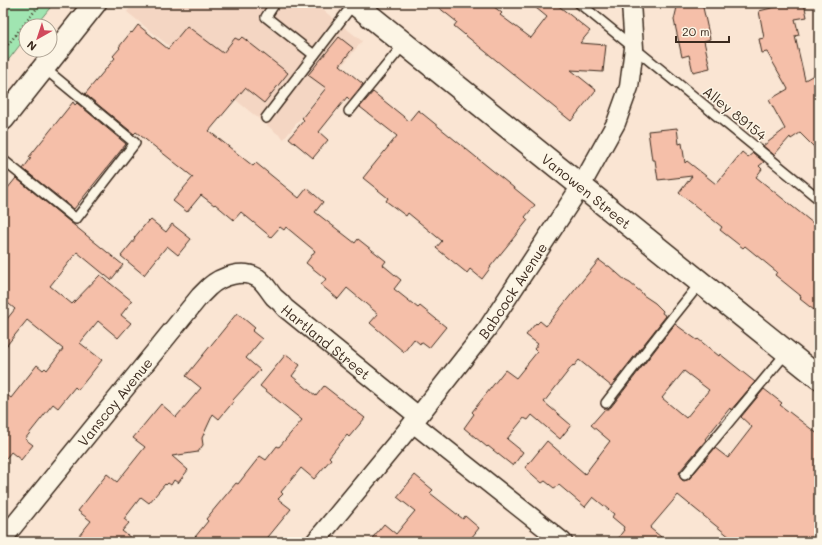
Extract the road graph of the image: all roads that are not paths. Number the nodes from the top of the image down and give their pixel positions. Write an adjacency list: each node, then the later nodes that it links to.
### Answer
1 (95, 3): 9 (main road)
2 (275, 3): 8 (lane)
3 (354, 3): 6 (main road, Vanowen Street); 8 (lane)
4 (579, 3): 7 (lane, Alley 89154)
5 (631, 3): 7 (street, Babcock Avenue)
6 (404, 44): 10 (lane); 14 (main road, Vanowen Street)
7 (634, 48): 14 (street, Babcock Avenue); 15 (lane, Alley 89154)
8 (314, 55): 11 (lane)
9 (43, 68): 12 (main road); 13 (lane)
10 (349, 111)
11 (266, 118)
12 (3, 119)
13 (3, 160)
14 (581, 186): 17 (main road, Vanowen Street); 21 (street, Babcock Avenue)
15 (819, 199)
16 (233, 275): 21 (street, Hartland Street); 23 (street, Vanscoy Avenue)
17 (701, 282): 18 (main road, Vanowen Street); 20 (lane)
18 (787, 352): 19 (main road, Vanowen Street); 22 (lane)
19 (819, 378)
20 (606, 403)
21 (415, 419): 24 (street, Babcock Avenue); 25 (street, Hartland Street)
22 (685, 476)
23 (3, 539)
24 (316, 542)
25 (563, 542)

